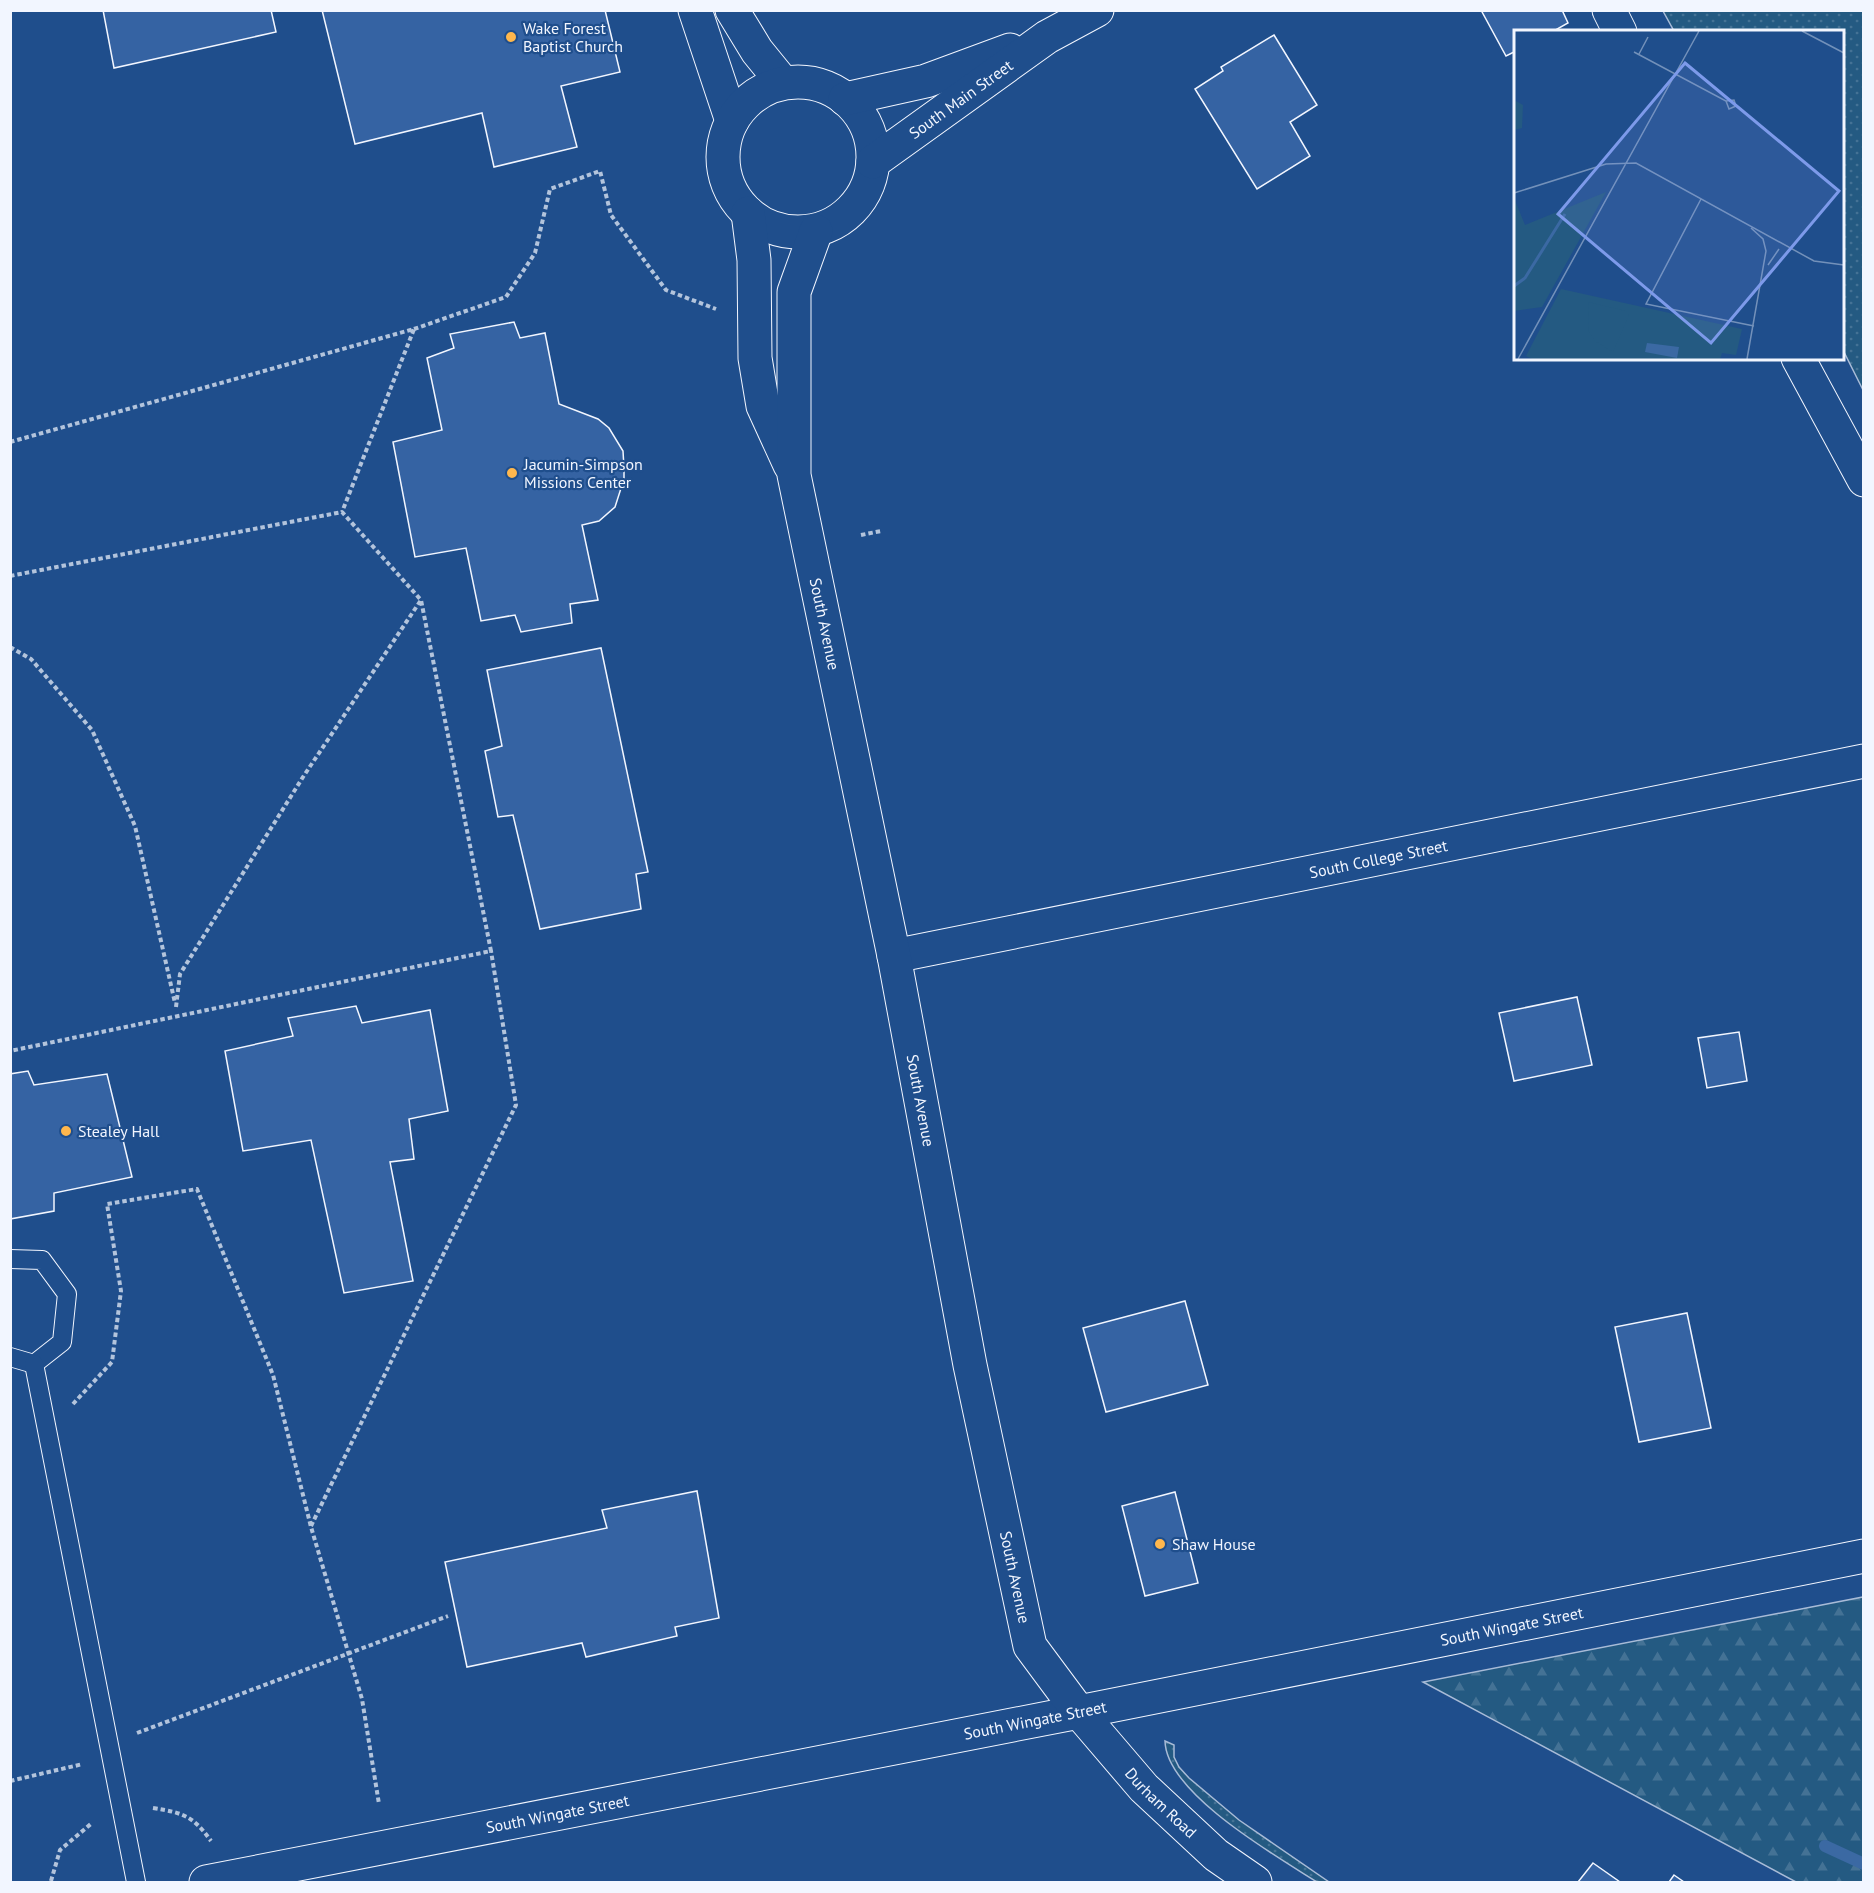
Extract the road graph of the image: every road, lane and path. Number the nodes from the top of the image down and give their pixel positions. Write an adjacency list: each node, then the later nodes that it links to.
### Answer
1 (695, 10): 9 (main road)
2 (732, 10): 7 (main road)
3 (1097, 10): 6 (main road, South Main Street)
4 (1609, 10): 5 (main road)
5 (1619, 30)
6 (1047, 37): 8 (main road, South Main Street); 10 (main road, South Main Street)
7 (783, 83): 8 (main road); 9 (main road)
8 (845, 99): 10 (main road)
9 (732, 121): 11 (main road)
10 (873, 162): 12 (main road)
11 (748, 213): 12 (main road); 17 (main road, South Avenue)
12 (816, 231): 17 (main road, South Avenue)
13 (723, 312): 14 (path)
14 (414, 329): 16 (path); 19 (path)
15 (1799, 360): 18 (main road)
16 (10, 442)
17 (794, 474): 27 (main road, South Avenue)
18 (1863, 480)
19 (342, 512): 22 (path); 23 (path)
20 (881, 531): 21 (path)
21 (861, 535)
22 (10, 576)
23 (421, 600): 24 (path); 26 (path)
24 (10, 647)
25 (1863, 761): 27 (main road, South College Street)
26 (491, 951): 28 (path); 33 (path)
27 (894, 957): 37 (main road, South Avenue)
28 (10, 1051)
29 (10, 1259): 31 (lane)
30 (10, 1357): 31 (lane)
31 (34, 1364): 46 (lane)
32 (70, 1407): 33 (path)
33 (311, 1527): 36 (path)
34 (1863, 1556): 37 (main road, South Wingate Street)
35 (448, 1616): 36 (path)
36 (348, 1654): 39 (path); 44 (path)
37 (1079, 1712): 47 (main road, South Wingate Street); 48 (main road, Durham Road)
38 (134, 1722): 39 (path)
39 (136, 1733): 40 (path)
40 (138, 1744)
41 (87, 1763): 42 (path)
42 (10, 1781)
43 (149, 1797): 45 (path)
44 (379, 1804)
45 (217, 1849)
46 (135, 1882)
47 (206, 1882)
48 (1255, 1882)

